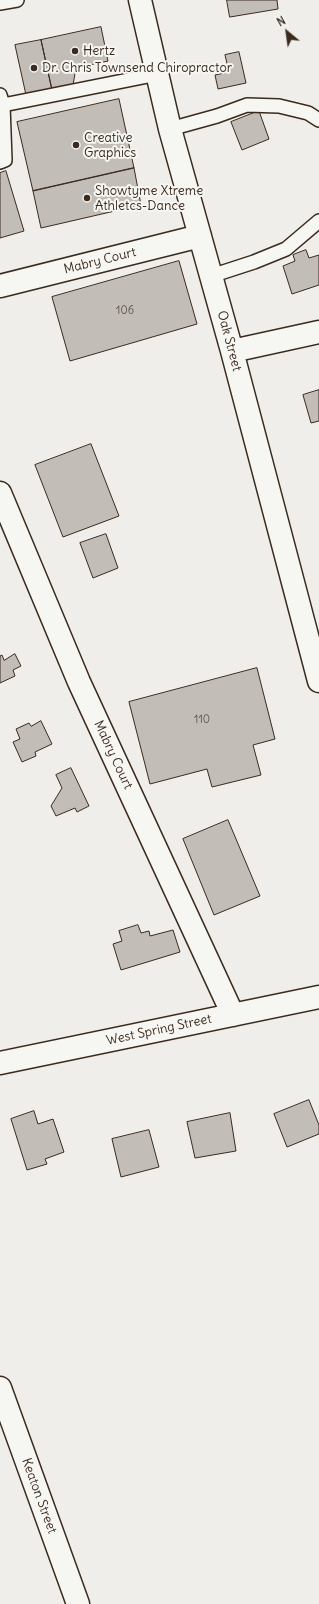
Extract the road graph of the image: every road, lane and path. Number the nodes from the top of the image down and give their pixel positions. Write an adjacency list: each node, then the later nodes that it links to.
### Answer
1 (17, 0): 3 (lane)
2 (140, 0): 4 (street, Oak Street)
3 (0, 3)
4 (158, 74): 5 (lane); 7 (street, Oak Street)
5 (1, 100): 8 (lane)
6 (319, 120): 7 (lane)
7 (170, 129): 10 (street, Oak Street)
8 (0, 162)
9 (319, 221): 11 (lane)
10 (200, 236): 11 (street, Oak Street); 12 (street, Mabry Court)
11 (211, 276): 14 (street, Oak Street)
12 (0, 286)
13 (319, 332): 14 (street)
14 (232, 351): 16 (street, Oak Street)
15 (0, 493): 18 (street, Mabry Court)
16 (319, 681)
17 (319, 997): 18 (street, West Spring Street)
18 (233, 1015): 19 (street, West Spring Street)
19 (0, 1063)
20 (0, 1388): 21 (street, Keaton Street)
21 (78, 1604)

